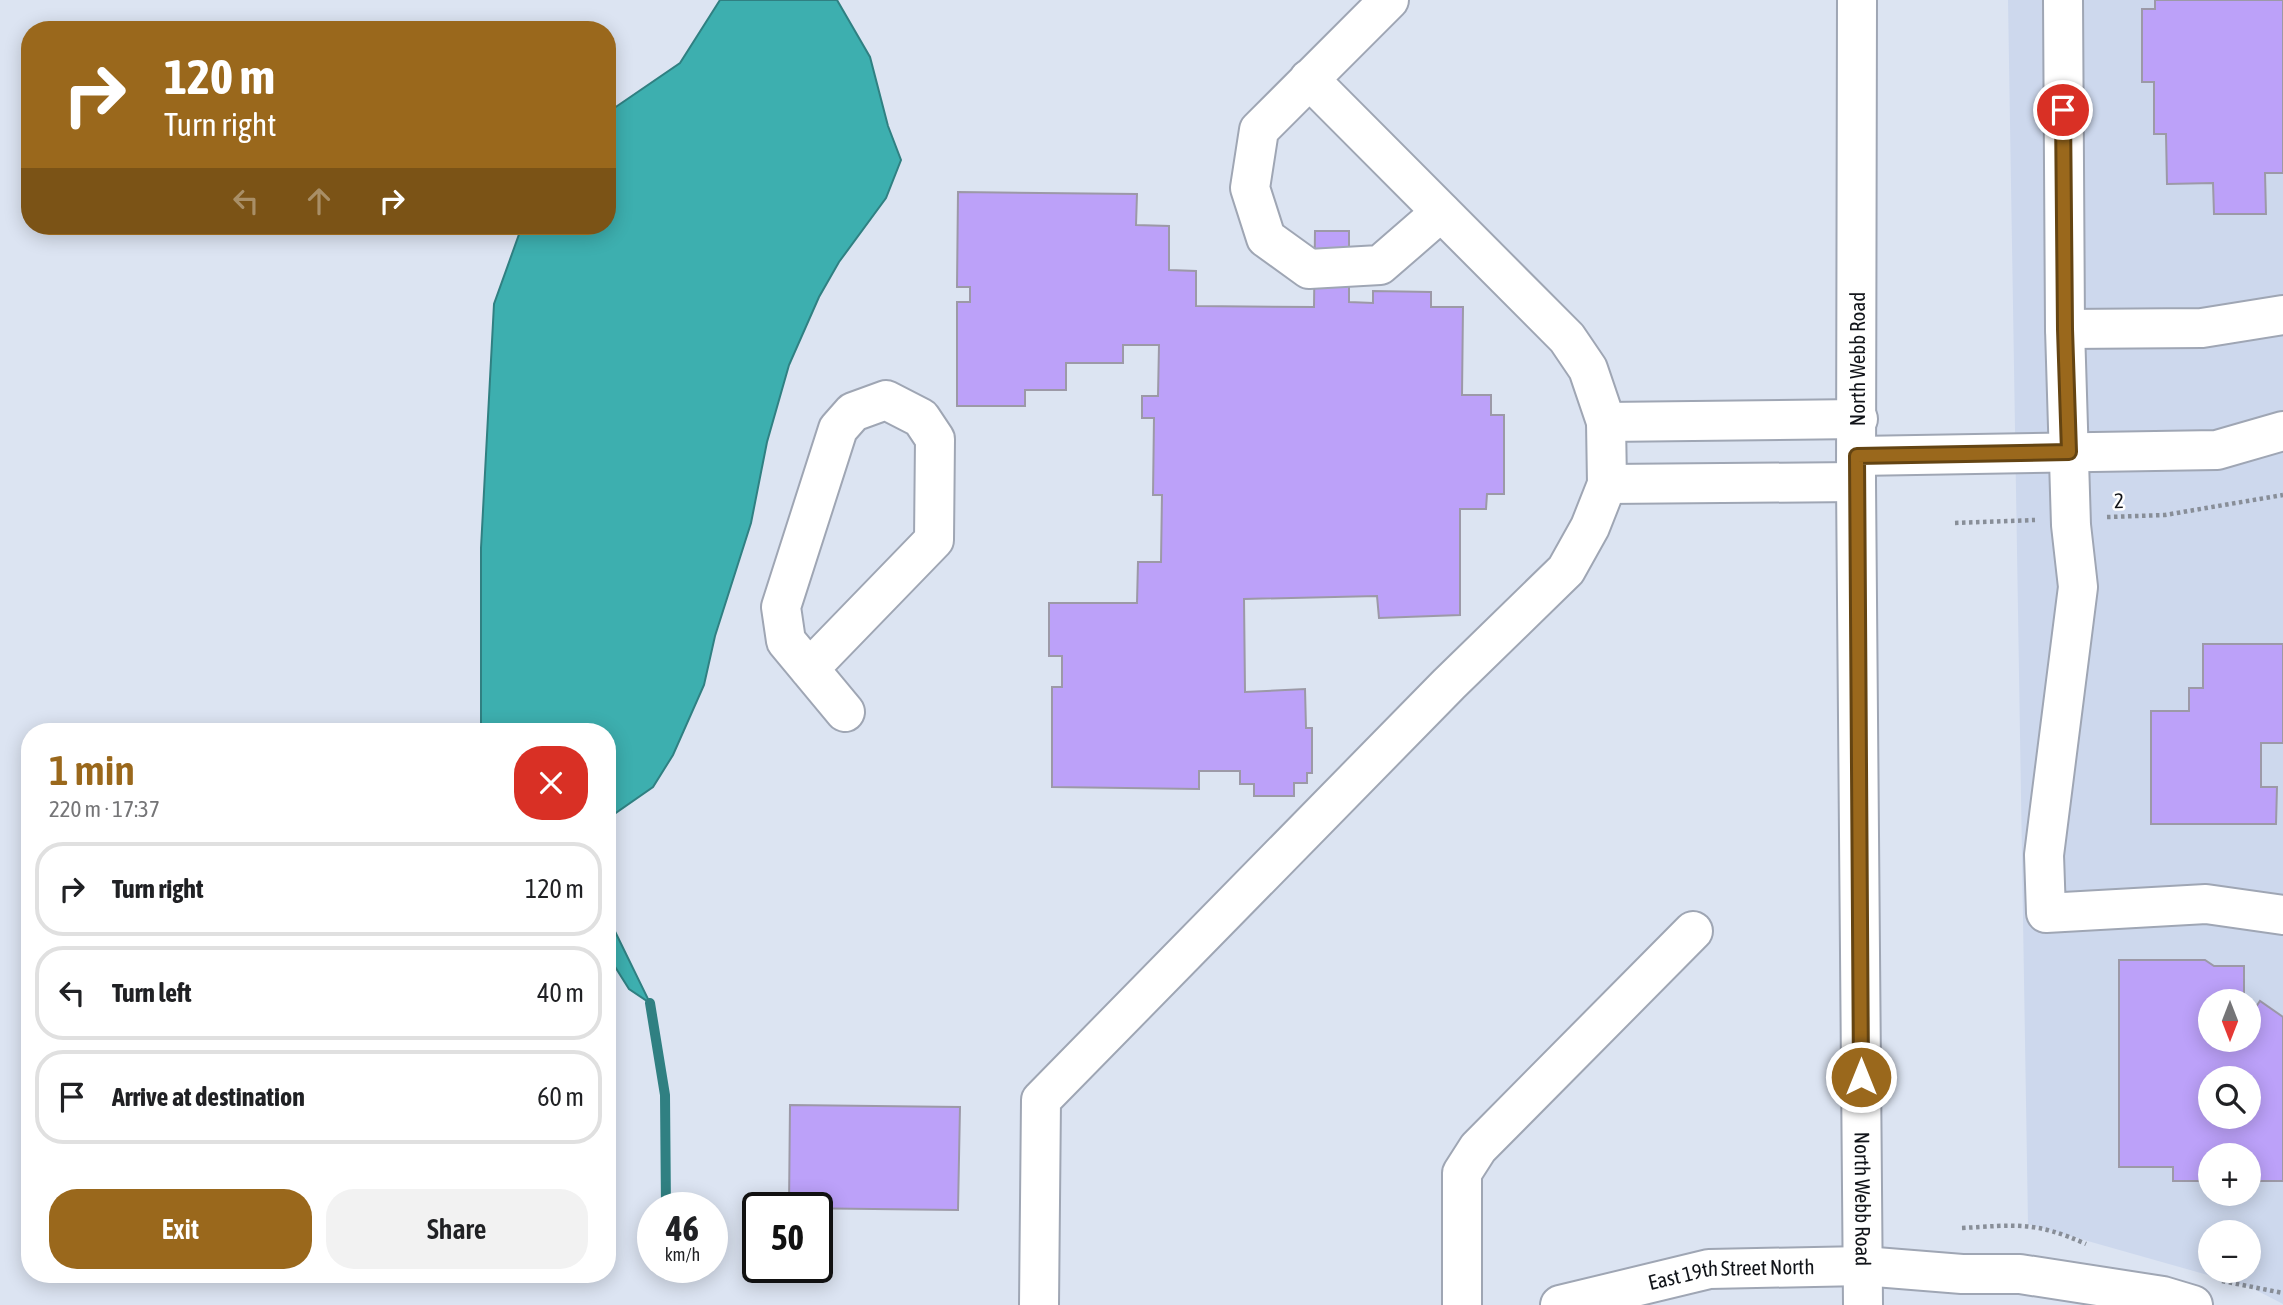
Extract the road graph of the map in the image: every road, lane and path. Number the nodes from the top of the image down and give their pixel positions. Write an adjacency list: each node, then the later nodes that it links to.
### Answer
1 (1389, 0): 4 (main road)
2 (1857, 0): 8 (main road, North Webb Road)
3 (2063, 0): 7 (main road)
4 (1308, 79): 5 (main road); 5 (main road)
5 (1441, 212): 9 (main road)
6 (2283, 315): 7 (main road)
7 (2065, 329): 11 (main road)
8 (1858, 419): 9 (main road); 12 (main road, North Webb Road)
9 (1606, 422): 13 (main road)
10 (2283, 431): 11 (main road)
11 (2069, 452): 12 (main road); 15 (main road)
12 (1857, 469): 13 (main road); 21 (main road, North Webb Road)
13 (1607, 484): 22 (main road)
14 (2283, 495): 15 (path, 2)
15 (2071, 518): 16 (path, 2); 19 (main road)
16 (1955, 523)
17 (809, 670): 17 (main road); 18 (main road)
18 (845, 712)
19 (2283, 915)
20 (1693, 931): 23 (main road)
21 (1863, 1266): 24 (main road, East 19th Street North); 25 (main road, North Webb Road); 26 (main road, East 19th Street North)
22 (1040, 1305)
23 (1462, 1305)
24 (1560, 1305)
25 (1863, 1305)
26 (2193, 1305)

